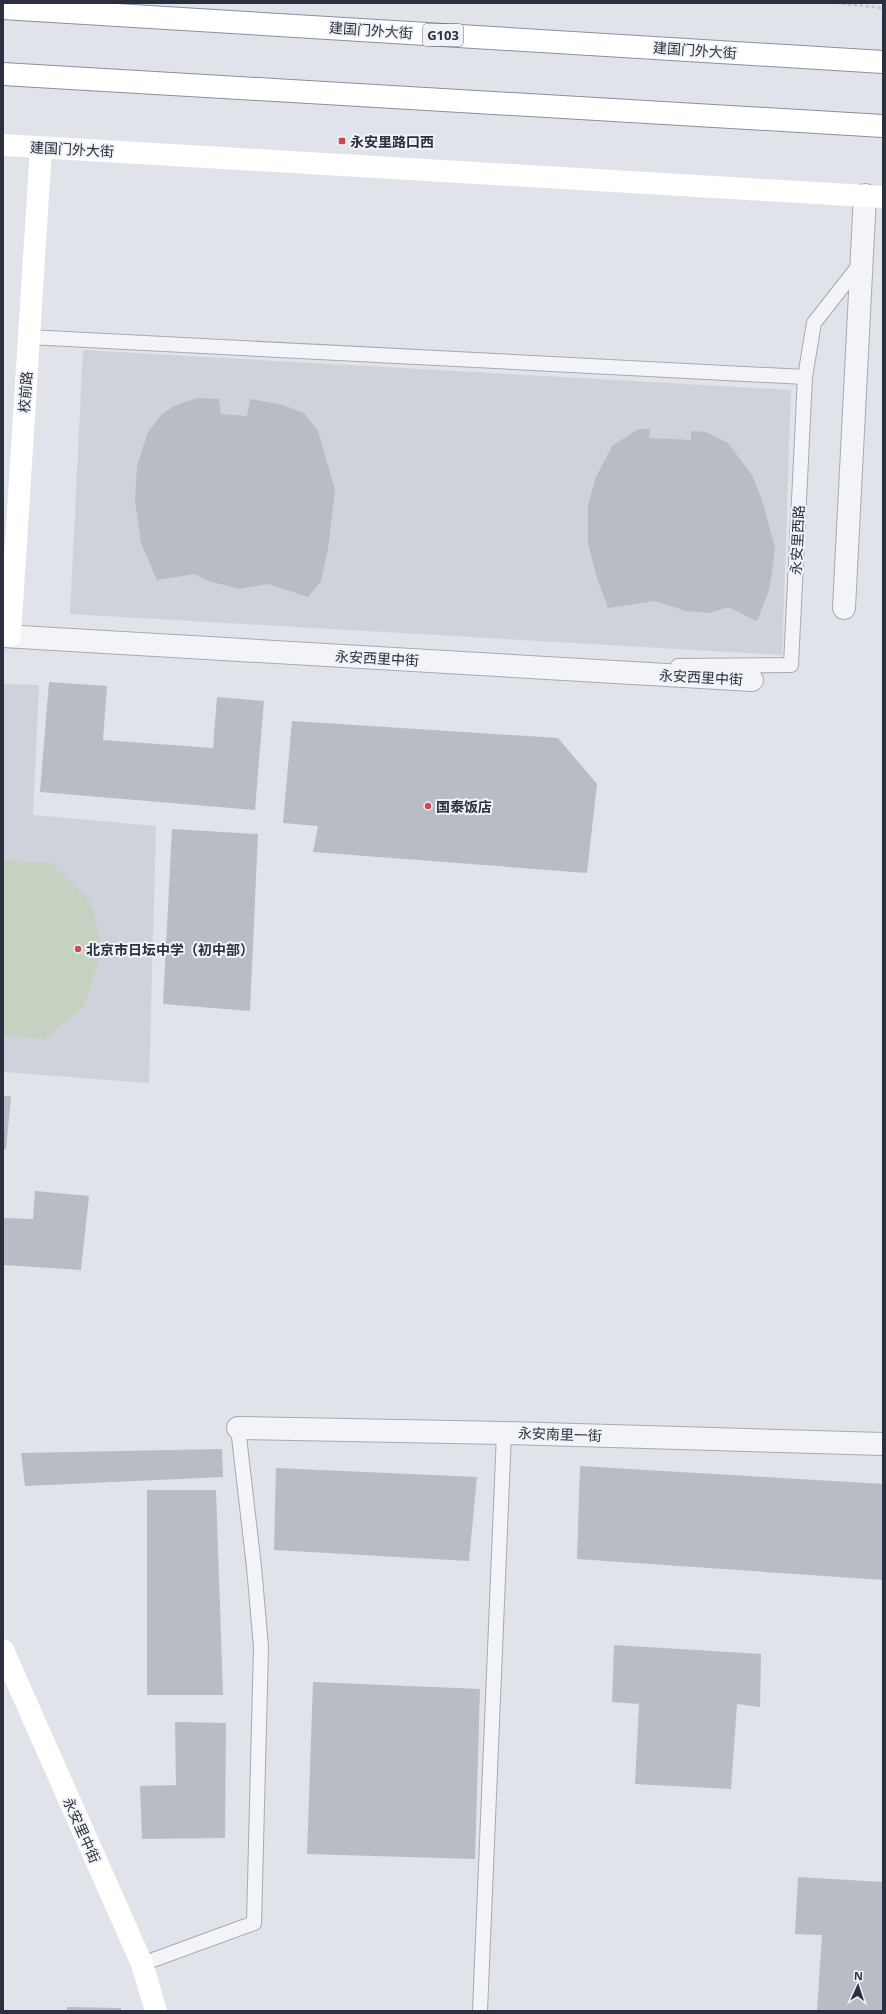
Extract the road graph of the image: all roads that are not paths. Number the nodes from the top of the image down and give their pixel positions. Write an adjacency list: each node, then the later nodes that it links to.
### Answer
1 (3, 8): 2 (main road, 建国门外大街 / G103)
2 (883, 62)
3 (3, 74): 4 (main road)
4 (883, 126)
5 (3, 145): 6 (main road, 建国门外大街)
6 (41, 148): 7 (main road, 建国门外大街); 9 (main road, 校前路)
7 (874, 196): 8 (street)
8 (862, 261): 10 (lane, 永安里西路); 11 (street)
9 (28, 337): 10 (lane); 12 (main road, 校前路)
10 (805, 376): 13 (lane, 永安里西路)
11 (844, 608)
12 (6, 636): 13 (street, 永安西里中街)
13 (619, 673): 14 (street, 永安西里中街)
14 (752, 680)
15 (238, 1428): 16 (street, 永安南里一街); 19 (lane)
16 (504, 1433): 17 (street, 永安南里一街); 21 (lane)
17 (883, 1444)
18 (3, 1650): 19 (main road, 永安里中街)
19 (142, 1964): 20 (main road, 永安里中街)
20 (156, 2011)
21 (480, 2011)

